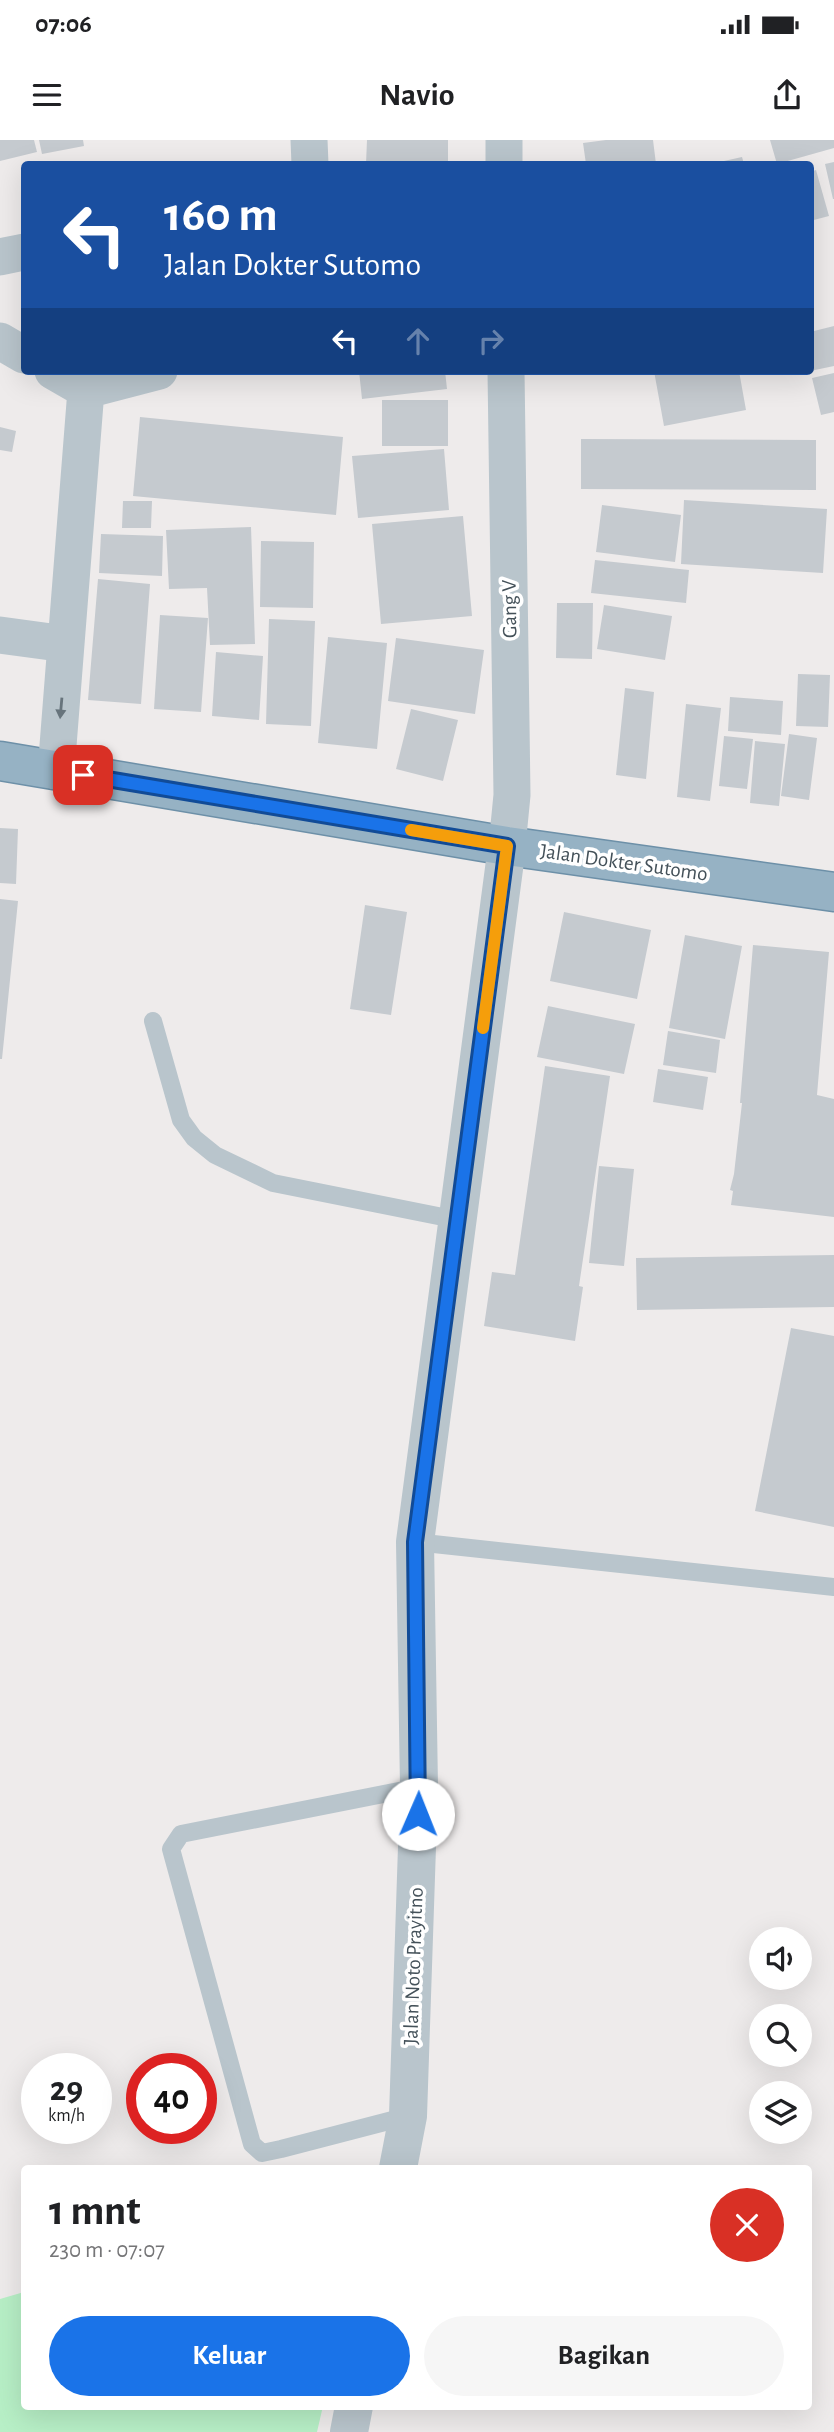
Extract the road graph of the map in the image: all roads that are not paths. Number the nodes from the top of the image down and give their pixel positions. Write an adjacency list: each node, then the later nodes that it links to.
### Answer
1 (309, 140): 3 (street)
2 (504, 140): 4 (street)
3 (310, 161)
4 (504, 161)
5 (21, 253): 6 (street)
6 (0, 257)
7 (0, 341): 8 (street)
8 (21, 353)
9 (59, 375): 12 (street)
10 (144, 375): 12 (street)
11 (506, 375): 17 (street, Gang V)
12 (86, 390): 14 (street)
13 (0, 635): 14 (street)
14 (66, 644): 16 (street, one-way to 16)
15 (0, 761): 16 (highway, Jalan Dokter Sutomo)
16 (56, 771): 17 (highway, Jalan Dokter Sutomo)
17 (507, 846): 18 (highway, Jalan Dokter Sutomo); 20 (street, Jalan Noto Prayitno)
18 (834, 892)
19 (153, 1021): 20 (lane)
20 (458, 1220): 21 (street, Jalan Noto Prayitno)
21 (415, 1542): 22 (lane); 23 (street, Jalan Noto Prayitno)
22 (834, 1587)
23 (419, 1787): 24 (street, Jalan Noto Prayitno); 24 (lane)
24 (408, 2116): 25 (street, Jalan Noto Prayitno)
25 (399, 2165)
26 (353, 2410): 27 (street)
27 (349, 2432)

